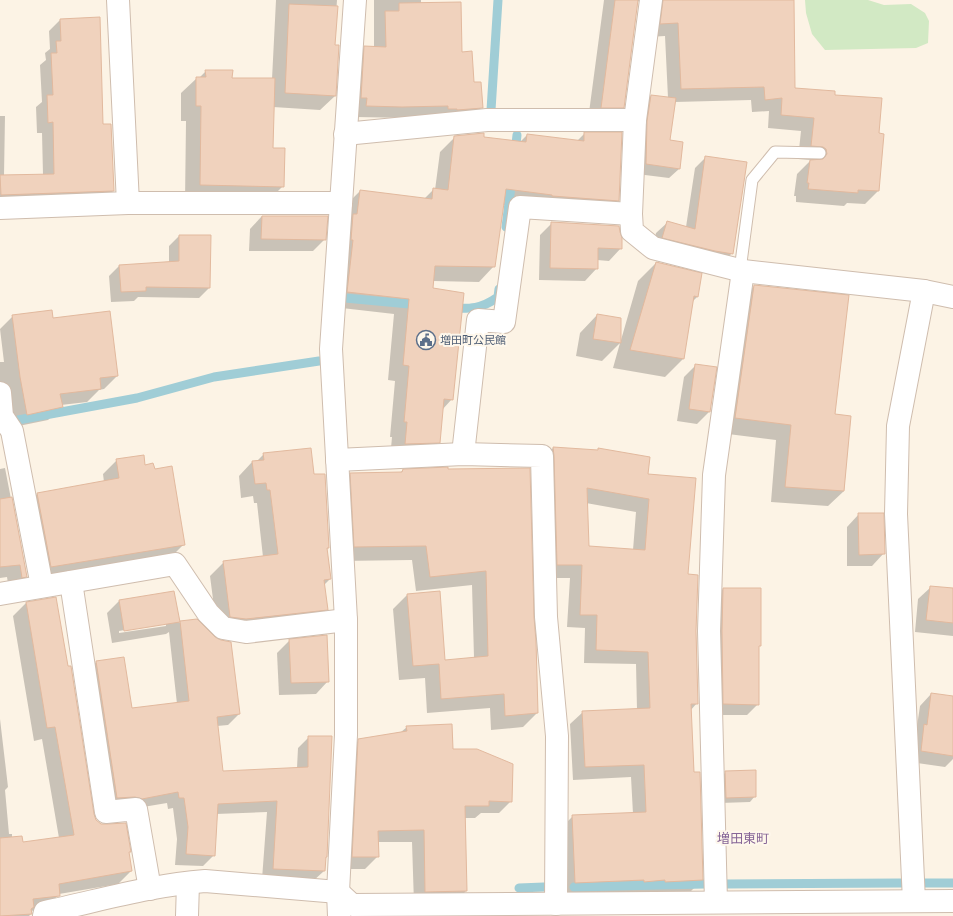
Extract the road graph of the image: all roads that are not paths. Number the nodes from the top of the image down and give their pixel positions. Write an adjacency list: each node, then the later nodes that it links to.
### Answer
1 (118, 0): 7 (street)
2 (354, 0): 5 (street)
3 (651, 0): 4 (street)
4 (635, 120): 5 (street); 10 (street)
5 (345, 134): 8 (street)
6 (820, 153): 11 (lane)
7 (128, 203): 8 (street); 9 (street)
8 (341, 203): 16 (street)
9 (0, 208)
10 (631, 214): 11 (street); 15 (street)
11 (741, 270): 12 (street); 24 (street)
12 (924, 291): 13 (street); 26 (street)
13 (953, 297)
14 (0, 393): 18 (street)
15 (463, 454): 16 (street); 25 (street)
16 (337, 460): 20 (street)
17 (71, 582): 18 (street); 20 (street); 22 (street)
18 (42, 586): 19 (street)
19 (0, 594)
20 (346, 620): 23 (street)
21 (188, 883): 22 (street); 23 (street); 31 (street)
22 (150, 889): 30 (street)
23 (338, 892): 29 (street); 32 (street)
24 (716, 902): 27 (street); 28 (street)
25 (556, 904): 27 (street); 29 (street)
26 (934, 905): 28 (street)
27 (630, 909)
28 (781, 909)
29 (481, 910)
30 (44, 916)
31 (187, 916)
32 (339, 916)

